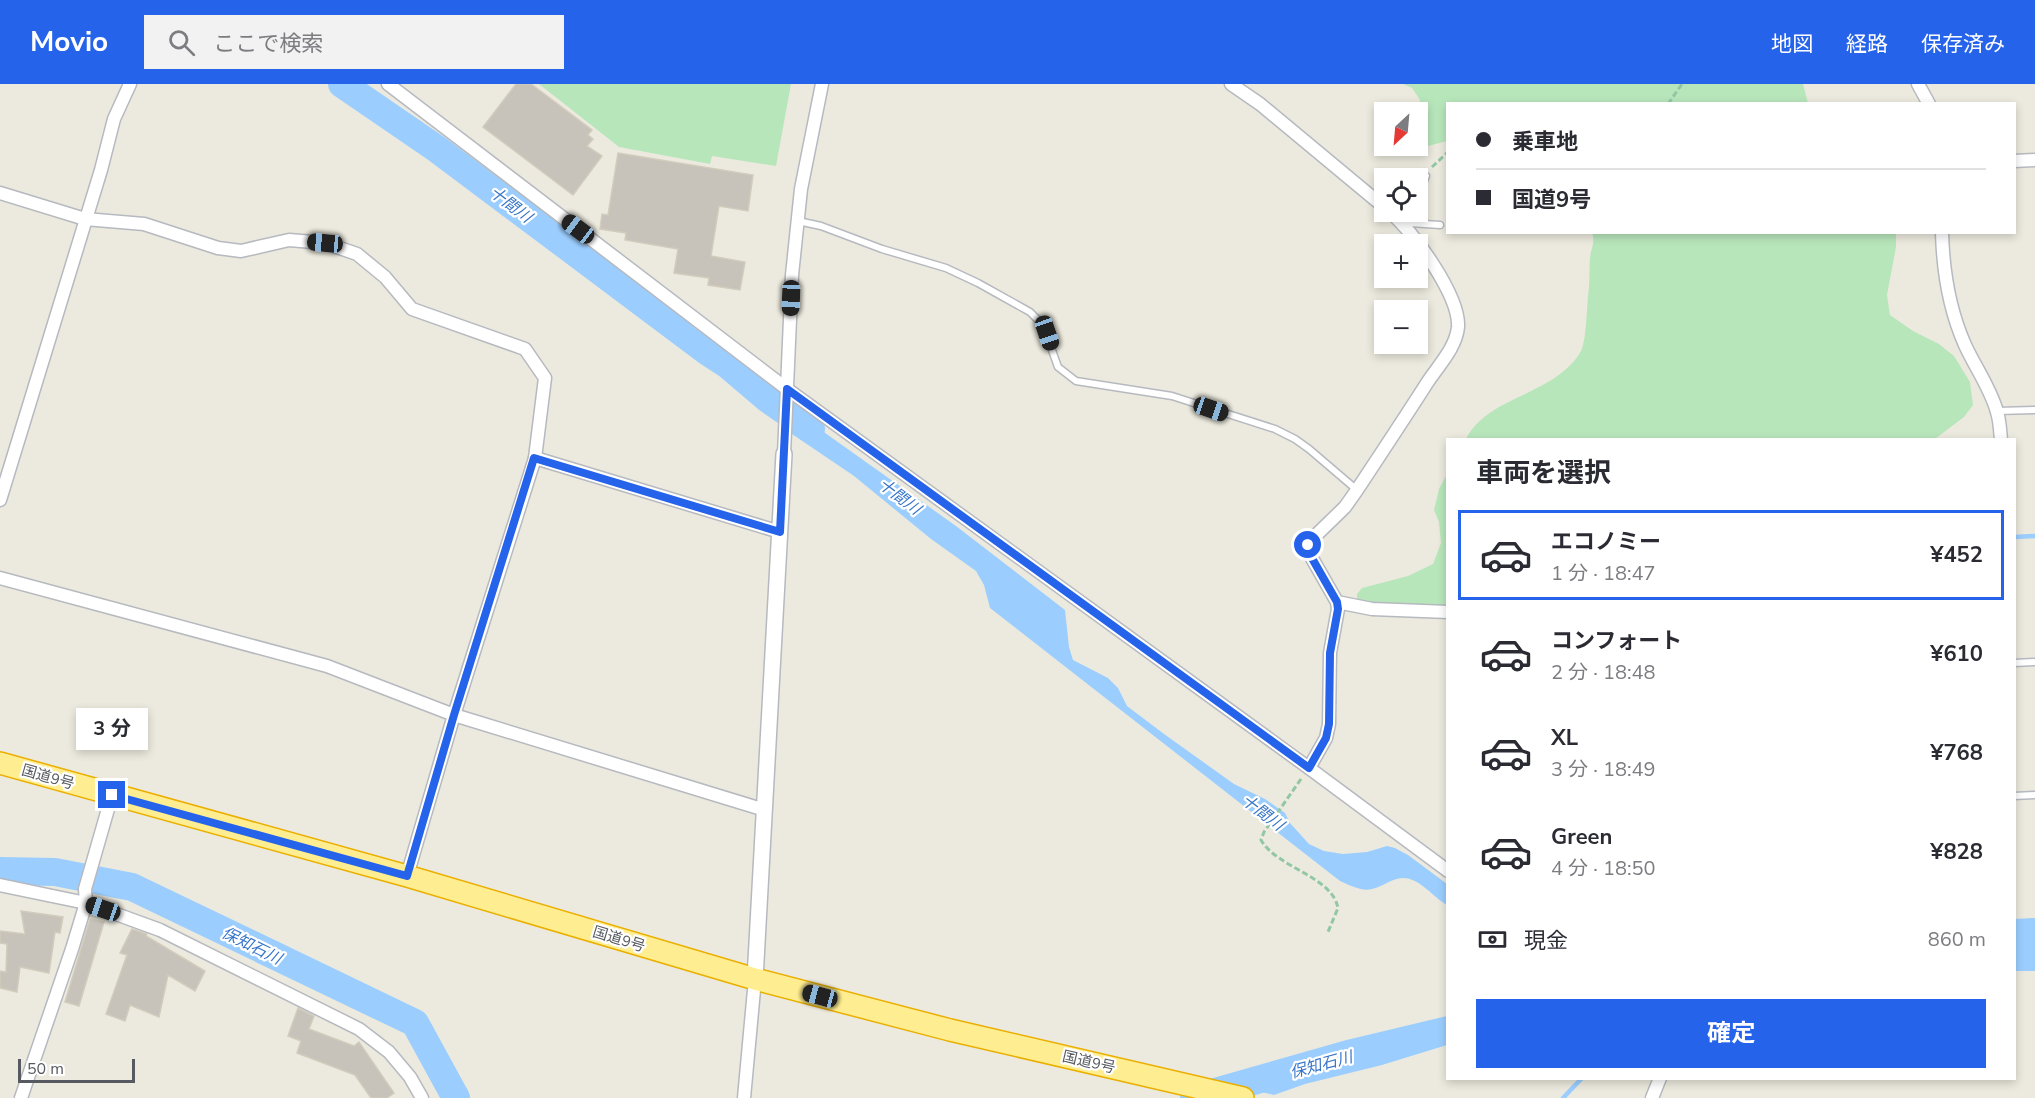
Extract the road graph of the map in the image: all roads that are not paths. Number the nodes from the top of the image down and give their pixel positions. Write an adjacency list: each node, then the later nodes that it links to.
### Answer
1 (130, 84): 11 (street)
2 (388, 84): 18 (street)
3 (822, 84): 12 (street)
4 (1231, 84): 10 (street)
5 (1918, 84): 6 (street)
6 (1928, 102)
7 (2035, 160): 8 (street)
8 (2016, 161)
9 (0, 193): 11 (street)
10 (1374, 199)
11 (86, 219): 23 (street); 25 (street)
12 (798, 220): 18 (street); 24 (lane)
13 (1405, 222): 15 (street)
14 (1410, 222): 15 (lane)
15 (1409, 225): 16 (lane); 24 (street)
16 (1440, 225)
17 (1942, 234): 20 (street)
18 (787, 393): 22 (street); 34 (street)
19 (2035, 410): 20 (lane)
20 (1997, 411): 21 (street)
21 (2001, 438)
22 (784, 454): 26 (street)
23 (534, 458): 26 (street); 32 (street)
24 (1357, 490): 28 (street)
25 (0, 500)
26 (780, 532): 38 (street)
27 (0, 578): 32 (street)
28 (1337, 602): 29 (street); 34 (street)
29 (1446, 612)
30 (2035, 662): 31 (lane)
31 (2016, 663)
32 (454, 715): 38 (street); 40 (street)
33 (0, 763): 35 (highway, 国道9号)
34 (1308, 770): 39 (street)
35 (112, 795): 40 (highway, 国道9号); 42 (street)
36 (2016, 795): 37 (lane)
37 (2035, 795)
38 (765, 810): 43 (street)
39 (1446, 870)
40 (407, 876): 43 (highway, 国道9号)
41 (0, 885): 42 (street)
42 (86, 903): 45 (street); 46 (street)
43 (755, 979): 47 (street); 48 (highway, 国道9号)
44 (1659, 1080): 49 (street)
45 (21, 1098)
46 (422, 1098)
47 (744, 1098)
48 (1243, 1098)
49 (1652, 1098)

